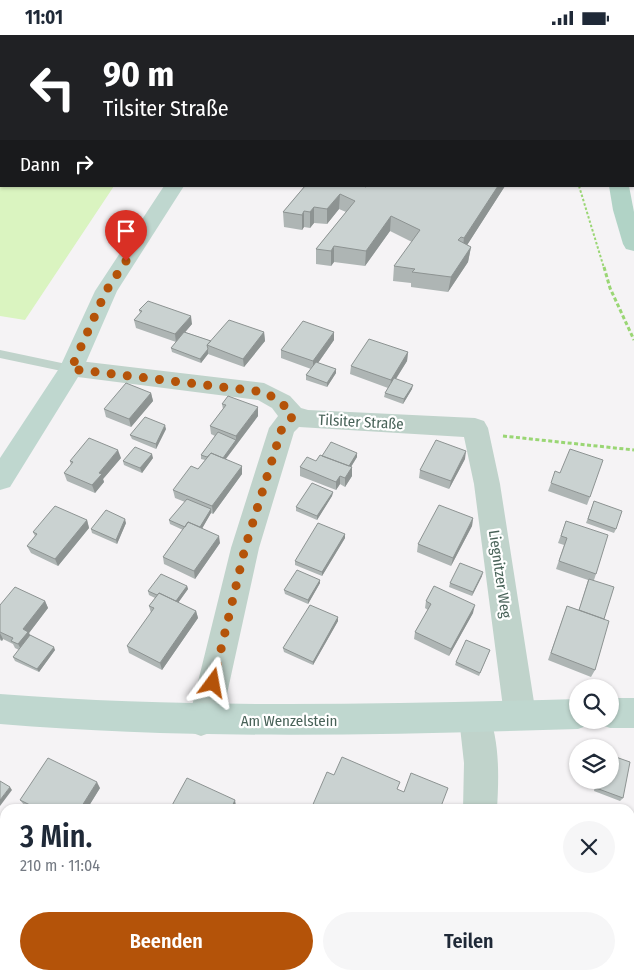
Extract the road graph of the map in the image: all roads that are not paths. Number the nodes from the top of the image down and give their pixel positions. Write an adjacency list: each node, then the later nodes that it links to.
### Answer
1 (173, 187): 5 (street)
2 (619, 187): 3 (main road)
3 (634, 245)
4 (0, 354): 5 (lane)
5 (71, 369): 6 (street); 8 (street)
6 (293, 416): 7 (street, Tilsiter Straße); 15 (street)
7 (477, 433): 13 (street, Liegnitzer Weg)
8 (0, 480)
9 (0, 709): 15 (street, Am Wenzelstein)
10 (619, 713): 11 (street)
11 (634, 713)
12 (569, 714): 13 (street, Am Wenzelstein)
13 (520, 715): 14 (street, Am Wenzelstein)
14 (475, 718): 15 (street, Am Wenzelstein); 16 (street)
15 (201, 721)
16 (480, 804)

